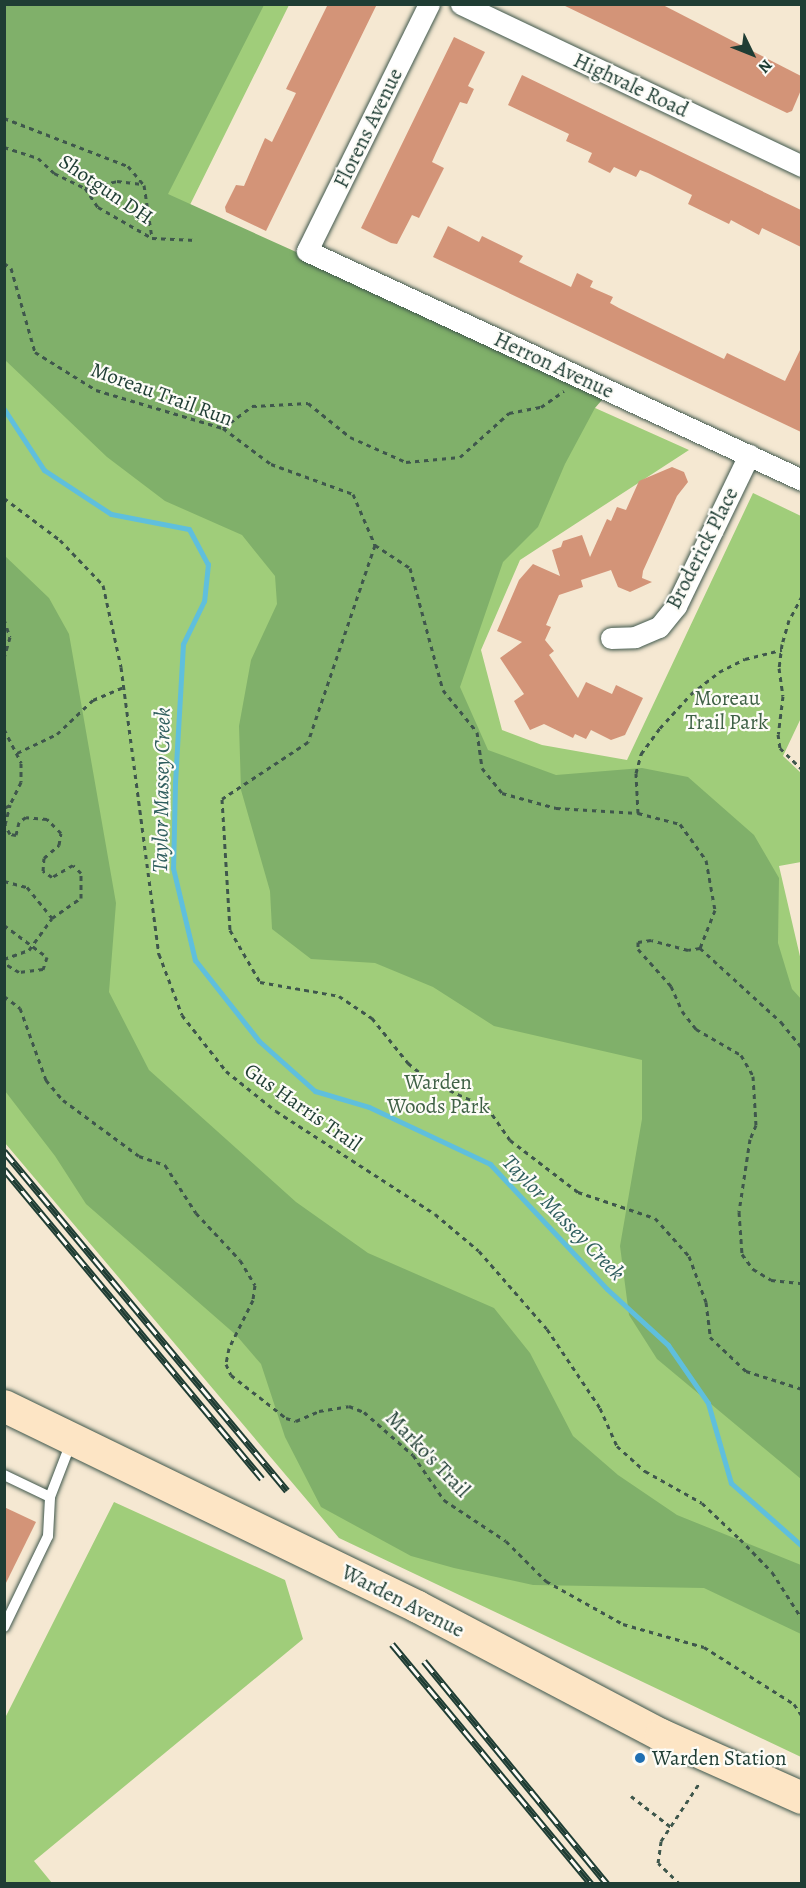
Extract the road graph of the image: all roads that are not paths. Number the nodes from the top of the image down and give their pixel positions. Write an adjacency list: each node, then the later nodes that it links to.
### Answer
1 (429, 4): 4 (street, Florens Avenue)
2 (461, 4): 3 (street, Highvale Road)
3 (801, 166)
4 (307, 251): 5 (street, Herron Avenue)
5 (749, 455): 6 (street, Herron Avenue); 7 (street, Broderick Place)
6 (801, 480)
7 (611, 638)
8 (4, 1406): 9 (main road, Warden Avenue)
9 (73, 1438): 11 (lane); 13 (main road, Warden Avenue)
10 (4, 1475): 11 (lane)
11 (50, 1497): 12 (lane)
12 (4, 1627)
13 (801, 1798)

